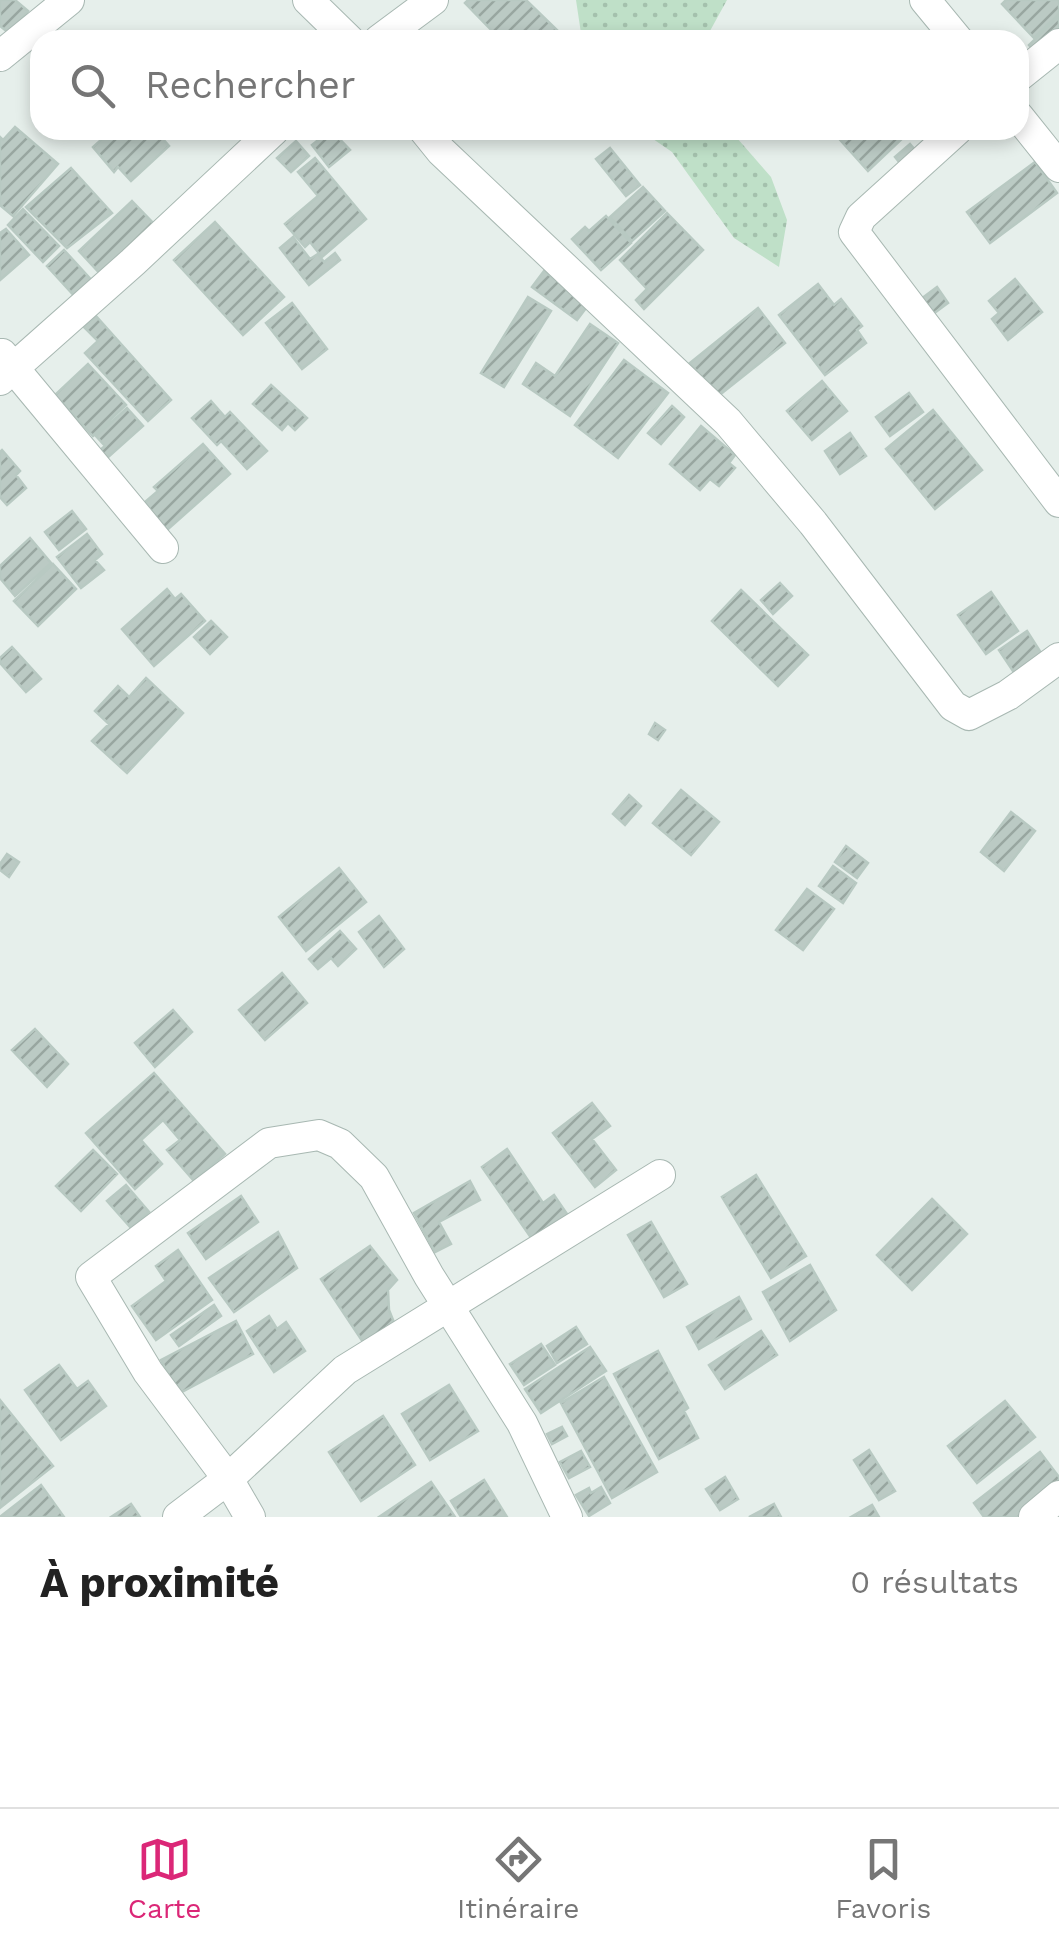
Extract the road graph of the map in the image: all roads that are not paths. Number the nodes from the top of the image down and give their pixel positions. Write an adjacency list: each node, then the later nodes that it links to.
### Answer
1 (68, 0): 5 (street)
2 (308, 0): 6 (street)
3 (433, 0): 7 (street)
4 (925, 0): 8 (street)
5 (32, 30)
6 (339, 30)
7 (393, 30)
8 (950, 30)
9 (30, 31): 11 (street)
10 (1059, 44): 12 (street)
11 (0, 56)
12 (1029, 68)
13 (1029, 129): 17 (street)
14 (263, 140): 18 (street)
15 (432, 140): 21 (street)
16 (945, 140): 19 (street)
17 (1059, 167)
18 (4, 366): 20 (street)
19 (1059, 502)
20 (162, 548)
21 (1059, 658)
22 (660, 1176): 23 (street)
23 (448, 1305): 24 (street); 24 (street); 28 (street)
24 (228, 1479): 26 (street); 27 (street)
25 (1059, 1496): 29 (street)
26 (178, 1517)
27 (250, 1517)
28 (567, 1517)
29 (1034, 1517)

